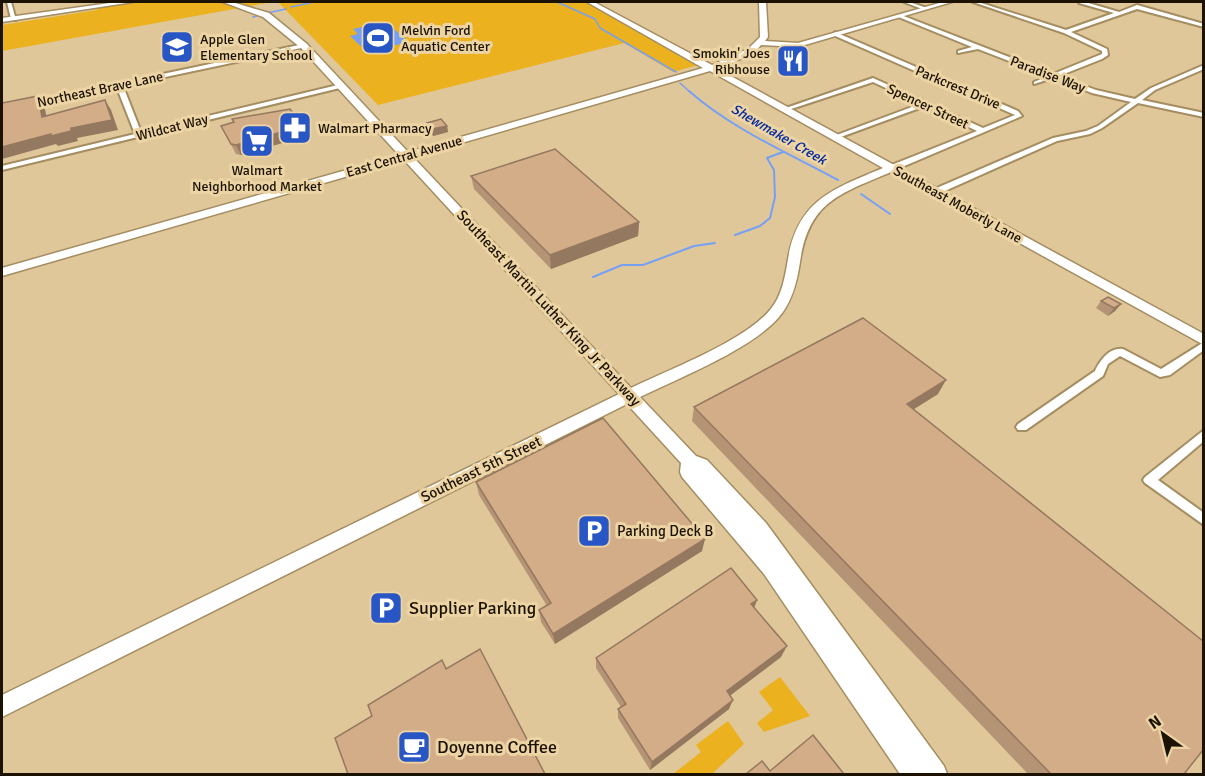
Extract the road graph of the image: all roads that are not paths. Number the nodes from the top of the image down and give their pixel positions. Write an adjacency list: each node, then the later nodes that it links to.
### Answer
1 (9, 2): 13 (street)
2 (129, 2): 13 (street)
3 (226, 2): 19 (street, Southeast Martin Luther King Jr Parkway)
4 (590, 2): 23 (street, Southeast Moberly Lane)
5 (762, 2): 18 (street)
6 (906, 2): 10 (street)
7 (949, 2): 10 (street)
8 (975, 2): 16 (street)
9 (1081, 2): 11 (street)
10 (924, 8): 12 (street)
11 (1119, 13): 15 (street); 16 (street)
12 (898, 16): 17 (street); 20 (street, Paradise Way)
13 (14, 19): 14 (street)
14 (2, 20)
15 (1203, 26)
16 (1066, 32): 24 (street)
17 (835, 34): 18 (street); 33 (street, Parkcrest Drive)
18 (762, 40): 23 (street, East Central Avenue)
19 (304, 46): 26 (street, Northeast Brave Lane); 27 (street, Southeast Martin Luther King Jr Parkway)
20 (977, 47): 21 (street); 24 (street, Paradise Way)
21 (960, 52)
22 (1203, 67): 28 (street)
23 (712, 68): 30 (street, Southeast Moberly Lane); 36 (street, East Central Avenue)
24 (1052, 76): 25 (street); 28 (street, Paradise Way)
25 (1036, 83)
26 (119, 85): 31 (street, Northeast Brave Lane); 34 (street)
27 (342, 86): 34 (street, Wildcat Way); 36 (street, Southeast Martin Luther King Jr Parkway)
28 (1134, 102): 32 (street, Paradise Way); 39 (street)
29 (926, 104): 30 (street, Spencer Street); 33 (street, Spencer Street); 35 (street)
30 (786, 109): 35 (street, Southeast Moberly Lane)
31 (2, 110)
32 (1203, 115)
33 (984, 131): 38 (street, Parkcrest Drive)
34 (139, 135): 37 (street, Wildcat Way)
35 (836, 137): 38 (street, Southeast Moberly Lane)
36 (407, 156): 40 (street, East Central Avenue); 43 (street, Southeast Martin Luther King Jr Parkway)
37 (2, 168)
38 (892, 168): 39 (street, Southeast Moberly Lane); 43 (street, Southeast 5th Street)
39 (935, 192): 41 (street, Southeast Moberly Lane)
40 (2, 272)
41 (1203, 340)
42 (1203, 345): 44 (street)
43 (631, 396): 46 (street, Southeast Martin Luther King Jr Parkway); 48 (street, Southeast 5th Street)
44 (1022, 427)
45 (1203, 434): 47 (street)
46 (690, 461): 49 (street, Southeast Martin Luther King Jr Parkway); 50 (street, Southeast Martin Luther King Jr Parkway)
47 (1203, 520)
48 (2, 706)
49 (913, 774)
50 (936, 774)

